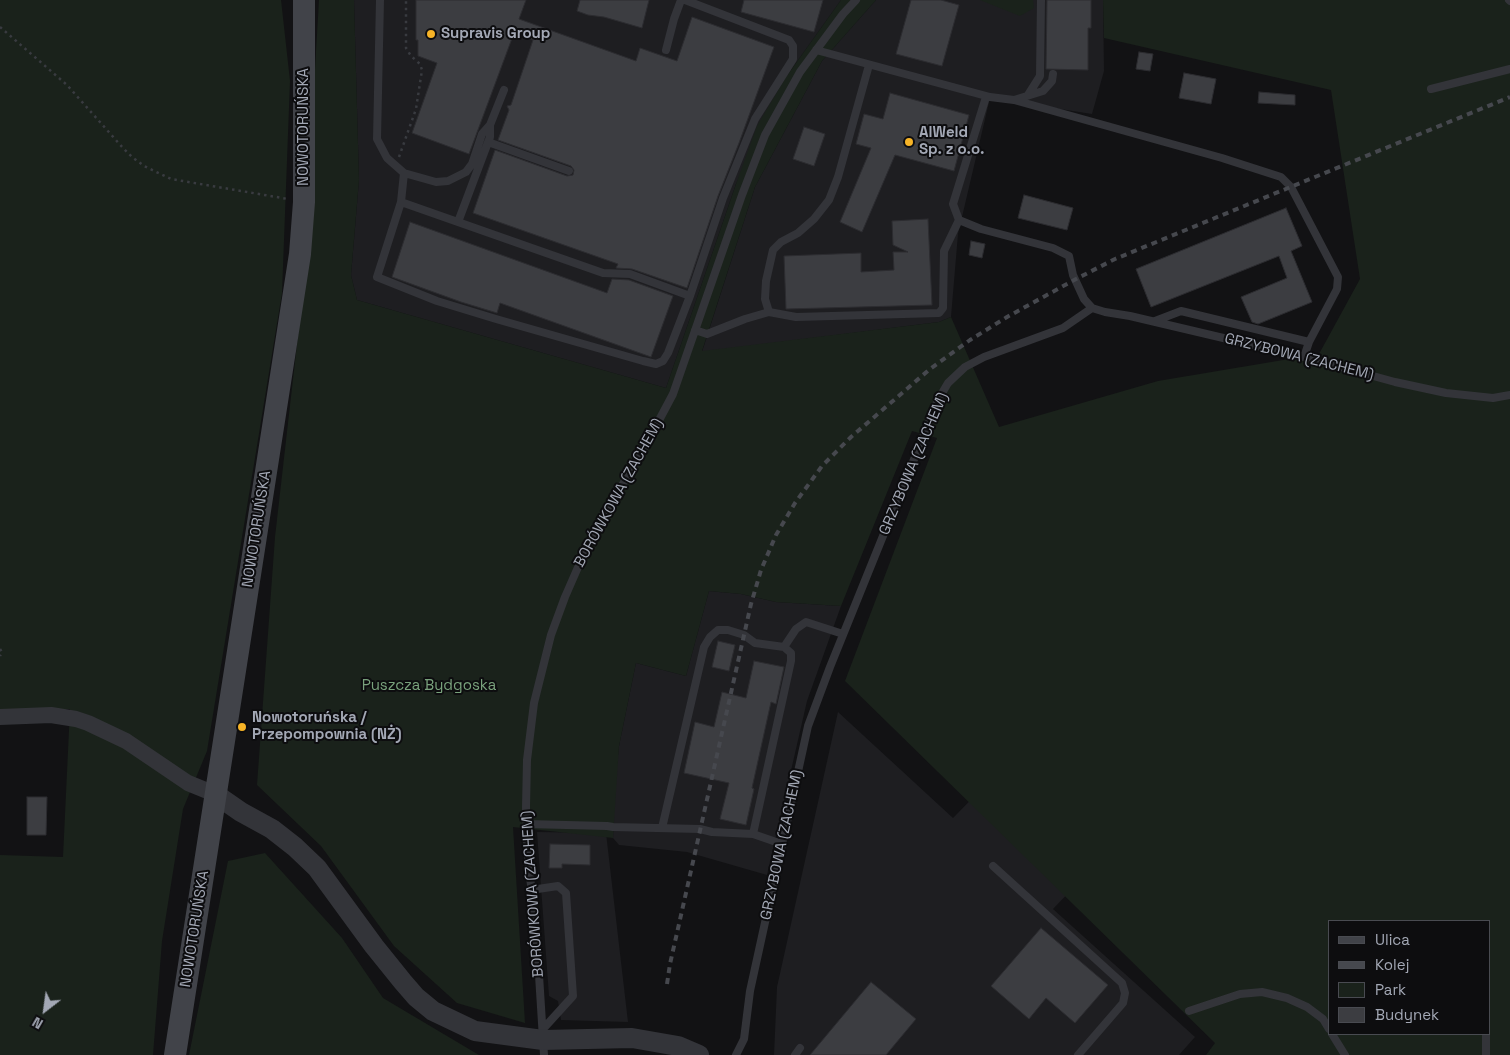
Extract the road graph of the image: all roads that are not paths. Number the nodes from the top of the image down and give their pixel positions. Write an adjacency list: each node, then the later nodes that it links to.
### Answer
1 (304, 0): 35 (main road, NOWOTORUŃSKA)
2 (380, 0): 20 (lane)
3 (680, 0): 7 (lane)
4 (685, 0): 24 (lane)
5 (856, 0): 8 (lane, BORÓWKOWA (ZACHEM))
6 (1041, 0): 14 (lane)
7 (666, 50)
8 (816, 50): 9 (lane); 28 (lane, BORÓWKOWA (ZACHEM))
9 (869, 65): 15 (lane); 26 (lane)
10 (1510, 69): 12 (lane)
11 (1053, 74): 14 (lane)
12 (1431, 89)
13 (504, 90): 17 (lane)
14 (1028, 95): 16 (lane)
15 (986, 97): 16 (lane); 22 (lane)
16 (1014, 100): 29 (lane)
17 (490, 125): 18 (lane); 20 (lane)
18 (488, 142): 19 (lane); 23 (lane)
19 (569, 171)
20 (404, 173): 21 (lane)
21 (401, 202): 23 (lane); 24 (lane)
22 (959, 220): 25 (lane); 26 (lane)
23 (458, 222): 24 (lane)
24 (690, 296)
25 (1092, 308): 27 (lane, GRZYBOWA (ZACHEM)); 32 (lane, GRZYBOWA (ZACHEM))
26 (769, 312): 28 (lane)
27 (1155, 322): 29 (lane); 30 (lane, GRZYBOWA (ZACHEM))
28 (695, 330): 36 (lane, BORÓWKOWA (ZACHEM))
29 (1309, 342): 30 (lane)
30 (1304, 357): 31 (lane, GRZYBOWA (ZACHEM))
31 (1510, 395)
32 (843, 634): 33 (lane); 39 (lane, GRZYBOWA (ZACHEM))
33 (784, 647): 37 (lane); 38 (lane)
34 (0, 717): 35 (street)
35 (215, 794): 46 (street); 47 (main road, NOWOTORUŃSKA)
36 (526, 824): 37 (lane); 41 (lane, BORÓWKOWA (ZACHEM))
37 (662, 828): 38 (lane)
38 (753, 834): 39 (lane)
39 (782, 844): 49 (lane, GRZYBOWA (ZACHEM))
40 (993, 866): 50 (lane)
41 (532, 890): 46 (lane, BORÓWKOWA (ZACHEM)); 46 (lane)
42 (1189, 1011): 43 (lane)
43 (1328, 1027)
44 (1333, 1035): 51 (lane)
45 (1486, 1035): 52 (lane)
46 (543, 1041): 48 (street)
47 (175, 1055)
48 (699, 1055)
49 (736, 1055)
50 (1078, 1055)
51 (1345, 1055)
52 (1486, 1055)

